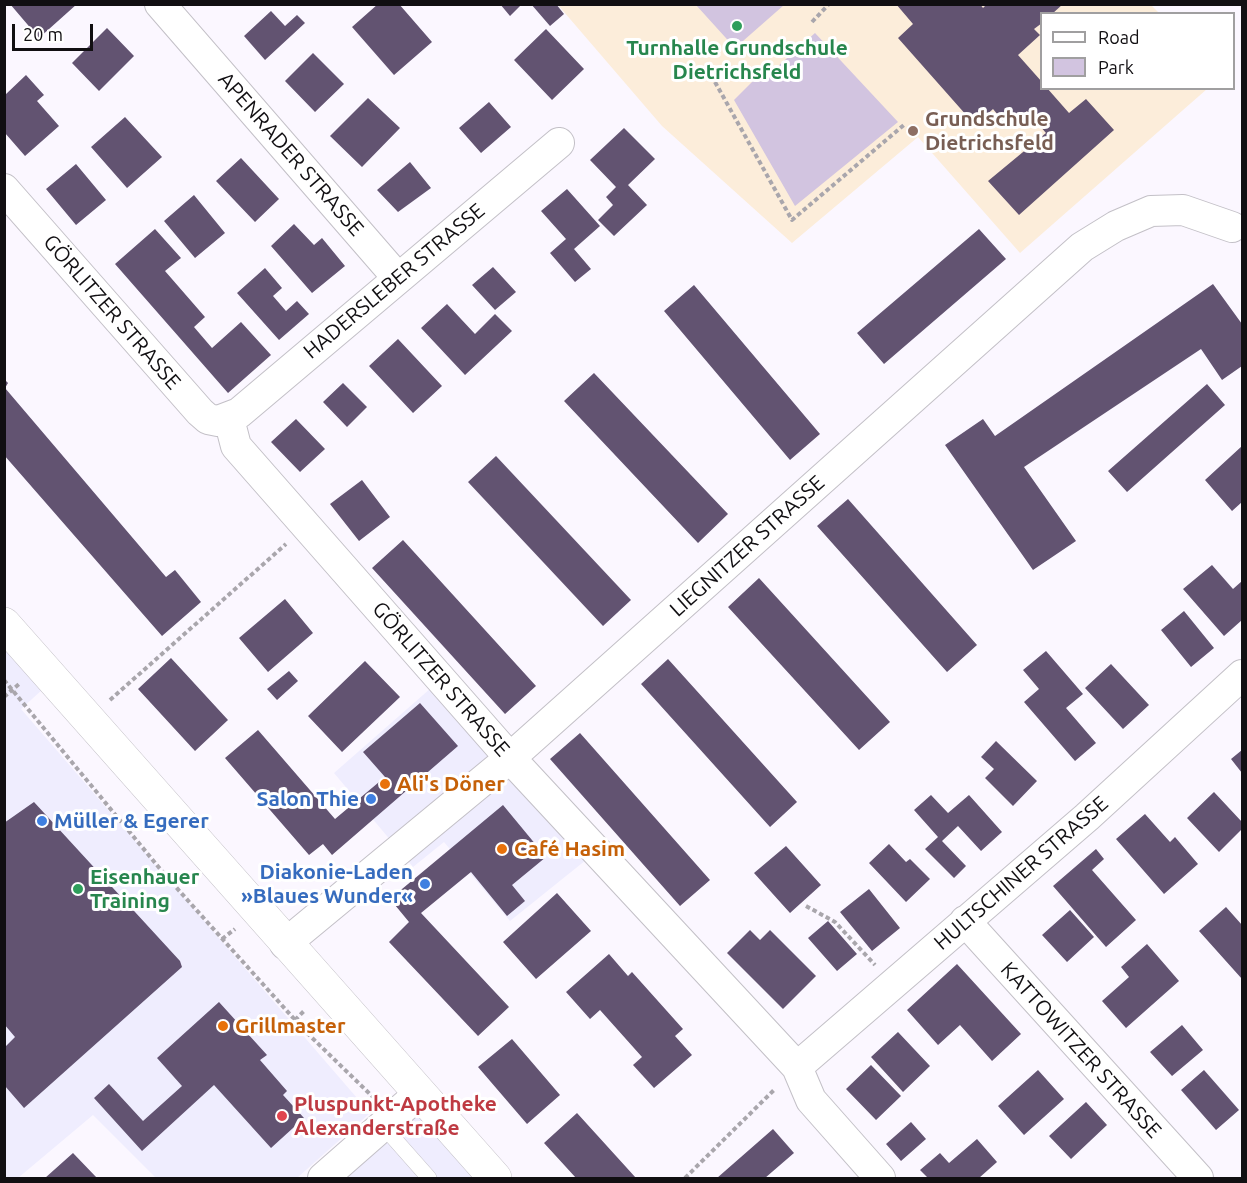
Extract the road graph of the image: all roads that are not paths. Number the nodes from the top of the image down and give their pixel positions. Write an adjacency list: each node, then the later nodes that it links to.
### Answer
1 (160, 4): 5 (street, APENRADER STRASSE)
2 (559, 143): 5 (street, HADERSLEBER STRASSE)
3 (4, 189): 6 (street, GÖRLITZER STRASSE)
4 (1239, 229): 9 (street, LIEGNITZER STRASSE)
5 (398, 277): 6 (street, HADERSLEBER STRASSE)
6 (229, 418): 9 (street, GÖRLITZER STRASSE)
7 (4, 624): 11 (main road)
8 (1242, 675): 10 (street, HULTSCHINER STRASSE)
9 (510, 758): 11 (street, LIEGNITZER STRASSE); 12 (street, GÖRLITZER STRASSE)
10 (965, 921): 12 (street, HULTSCHINER STRASSE); 19 (street, KATTOWITZER STRASSE)
11 (285, 944): 13 (main road)
12 (797, 1067): 18 (street, GÖRLITZER STRASSE)
13 (420, 1093): 14 (street); 17 (main road)
14 (388, 1121): 15 (street); 16 (lane)
15 (323, 1179)
16 (429, 1179)
17 (495, 1179)
18 (880, 1179)
19 (1198, 1179)

